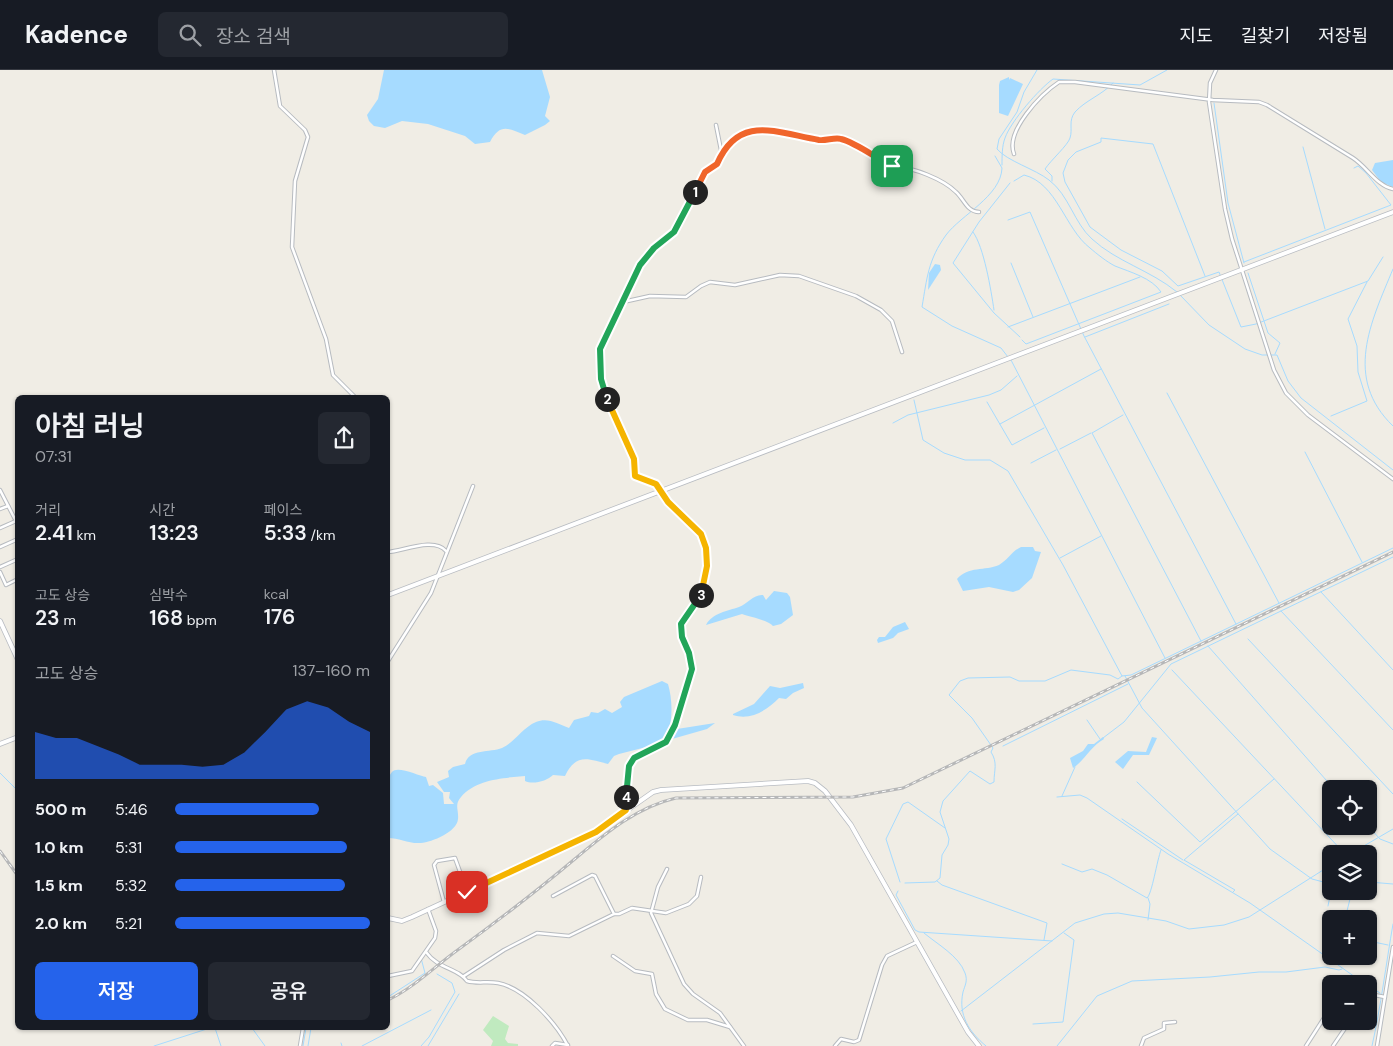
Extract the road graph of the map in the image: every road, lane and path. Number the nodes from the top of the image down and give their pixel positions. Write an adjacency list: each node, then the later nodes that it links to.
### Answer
1 (274, 70): 13 (street)
2 (1216, 70): 3 (street)
3 (1209, 99): 5 (street); 7 (street); 10 (street)
4 (716, 125): 6 (street)
5 (1014, 154)
6 (720, 155): 8 (street); 11 (street)
7 (1393, 189)
8 (979, 212)
9 (1393, 212): 10 (main road)
10 (1242, 270): 14 (street); 16 (main road)
11 (623, 302): 12 (street); 16 (street)
12 (902, 352)
13 (353, 395)
14 (1393, 479)
15 (474, 486): 26 (street)
16 (660, 489): 30 (main road); 38 (street)
17 (0, 490): 18 (street)
18 (8, 506): 19 (street); 20 (street)
19 (0, 509)
20 (15, 520)
21 (15, 522): 22 (street)
22 (0, 528)
23 (15, 540): 24 (street)
24 (0, 547)
25 (390, 552): 26 (street)
26 (446, 552): 30 (street)
27 (15, 560): 28 (street)
28 (0, 567)
29 (0, 572): 31 (street)
30 (438, 576): 32 (main road); 35 (street)
31 (15, 580)
32 (390, 594)
33 (0, 621): 34 (main road)
34 (15, 654)
35 (390, 659)
36 (15, 738): 37 (main road)
37 (0, 744)
38 (626, 810): 41 (main road); 48 (main road)
39 (667, 870): 45 (street)
40 (701, 878): 45 (street)
41 (467, 892): 43 (main road); 43 (street)
42 (552, 896): 46 (street)
43 (444, 902): 44 (main road)
44 (428, 909): 47 (main road); 50 (street)
45 (652, 912): 46 (street); 58 (street)
46 (614, 914): 53 (street)
47 (390, 918)
48 (917, 942): 65 (street); 66 (main road)
49 (1393, 947): 55 (street)
50 (426, 952): 52 (street); 53 (street)
51 (613, 956): 58 (street)
52 (390, 976)
53 (464, 976): 63 (street)
54 (1377, 996): 55 (street)
55 (1385, 997): 70 (street)
56 (1322, 1020): 68 (street)
57 (1175, 1022): 67 (street)
58 (731, 1028): 64 (street)
59 (303, 1030): 61 (street)
60 (1344, 1030): 69 (street)
61 (300, 1046)
62 (552, 1046): 63 (street)
63 (568, 1046)
64 (744, 1046)
65 (835, 1046)
66 (979, 1046)
67 (1141, 1046)
68 (1306, 1046)
69 (1334, 1046)
70 (1377, 1046)

